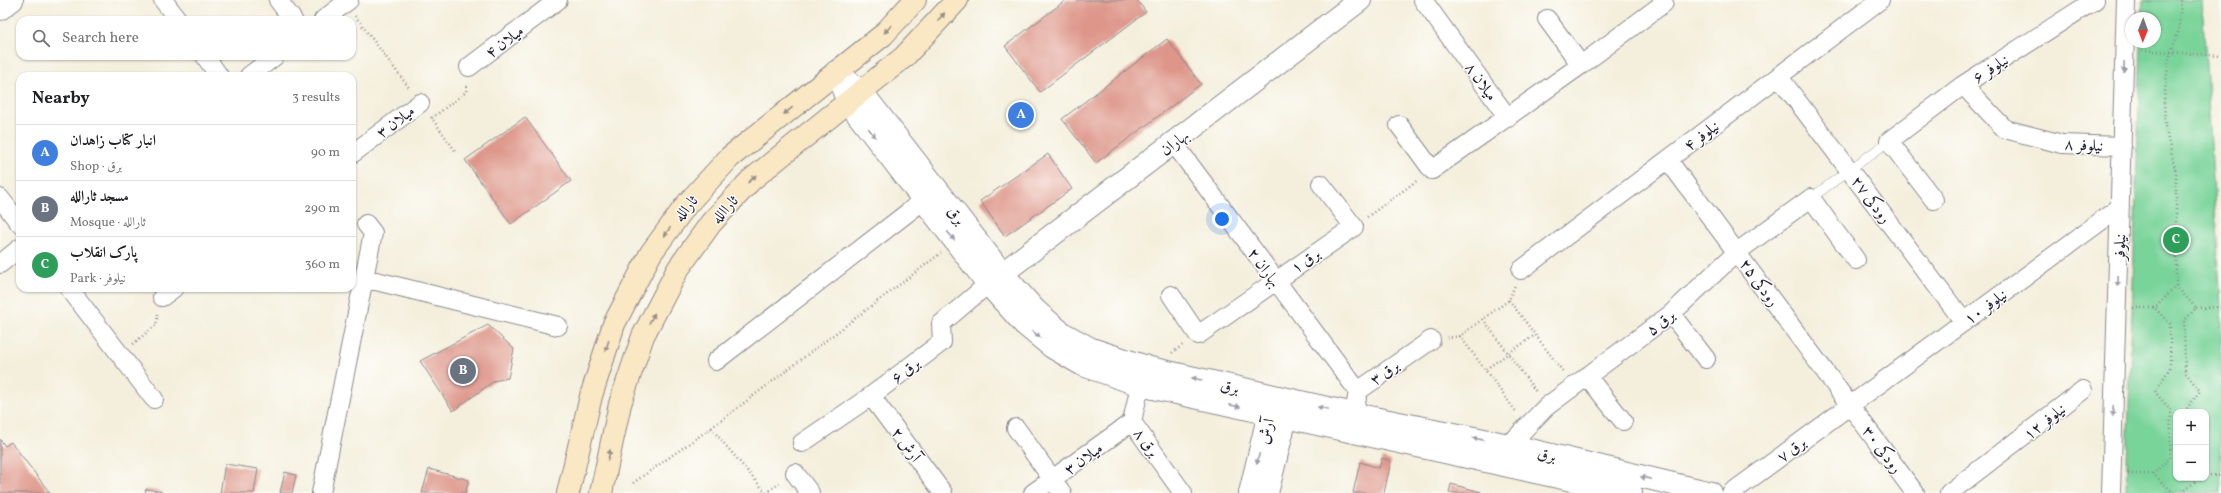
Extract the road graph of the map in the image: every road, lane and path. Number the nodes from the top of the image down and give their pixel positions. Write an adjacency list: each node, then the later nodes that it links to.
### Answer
1 (12, 0): 15 (street)
2 (163, 0): 16 (street)
3 (278, 0): 17 (street)
4 (558, 0): 26 (street, میلان ۴)
5 (915, 0): 29 (main road, ثارالله, one-way to 29)
6 (957, 0): 32 (main road, ثاراالله, one-way to 6)
7 (1360, 0): 38 (street, بهاران)
8 (1423, 0): 35 (street, میلان ۸)
9 (1880, 0): 30 (street, نیلوفر ۴)
10 (2096, 0): 31 (street, نیلوفر ۶)
11 (2126, 0): 20 (street, نیلوفر)
12 (2181, 0): 21 (path)
13 (347, 2): 18 (street); 33 (path)
14 (1663, 2): 25 (street)
15 (0, 9)
16 (175, 16)
17 (289, 16)
18 (328, 16)
19 (1547, 19): 25 (street)
20 (2124, 49): 21 (path); 39 (street, نیلوفر, one-way to 39)
21 (2172, 51): 22 (path); 63 (path)
22 (2221, 56)
23 (207, 60): 27 (street)
24 (270, 60): 28 (street)
25 (1581, 65): 35 (street)
26 (469, 67): 34 (path)
27 (216, 72)
28 (254, 72)
29 (836, 72): 32 (street); 109 (main road, ثارالله, one-way to 109)
30 (1779, 76): 42 (street, نیلوفر ۴); 43 (street, رودکی ۲۷)
31 (1964, 85): 37 (street, نیلوفر ۶); 39 (street, نیلوفر ۸)
32 (855, 96): 48 (street, برق, one-way to 48); 61 (street, برق); 110 (main road, ثاراالله, one-way to 32)
33 (420, 103): 34 (path); 40 (street, میلان ۳)
34 (432, 118): 41 (path)
35 (1508, 118): 44 (street)
36 (1399, 125): 44 (street)
37 (1889, 141): 43 (lane); 49 (street)
38 (1173, 142): 61 (street, بهاران); 62 (street, بهاران ۲)
39 (2122, 146): 50 (street, نیلوفر)
40 (356, 151)
41 (456, 152)
42 (1668, 160): 56 (street, رودکی ۲۵); 59 (street, نیلوفر ۴)
43 (1849, 168): 47 (lane); 72 (street, رودکی ۲۷)
44 (1432, 170): 53 (path)
45 (1321, 184): 53 (street)
46 (0, 198): 51 (street)
47 (1810, 198): 56 (street, برق ۵); 57 (street)
48 (924, 200): 54 (street, برق, one-way to 54); 80 (street)
49 (1934, 200)
50 (2120, 207): 72 (street, نیلوفر ۱۰); 102 (street, نیلوفر, one-way to 102)
51 (16, 219)
52 (366, 224): 60 (street)
53 (1354, 227): 62 (street, برق ۱)
54 (956, 242): 61 (street, برق); 96 (path)
55 (16, 251): 58 (street)
56 (1737, 252): 70 (street, برق ۵); 88 (street, رودکی ۲۵)
57 (1856, 260)
58 (0, 264)
59 (1521, 270): 67 (path)
60 (364, 278): 73 (street); 108 (street)
61 (995, 278): 83 (street, برق, one-way to 83); 86 (street, برق ۶); 90 (street, برق, one-way to 61)
62 (1275, 281): 66 (street, برق ۱); 85 (street, بهاران ۲)
63 (2176, 286): 69 (path); 101 (path)
64 (72, 292): 78 (street)
65 (168, 293): 78 (path)
66 (1171, 295)
67 (1508, 300): 71 (path); 74 (path)
68 (2221, 307): 69 (path)
69 (2196, 308): 91 (path)
70 (1671, 314): 79 (street); 82 (street, برق ۵)
71 (1483, 319): 75 (path); 77 (path)
72 (1964, 322): 88 (street, نیلوفر ۱۰)
73 (558, 326)
74 (1535, 335): 77 (path); 82 (path)
75 (1460, 336): 76 (path); 81 (path)
76 (1430, 340): 85 (street, برق ۳)
77 (1509, 353): 81 (path); 89 (path)
78 (120, 354): 87 (street)
79 (1706, 359)
80 (716, 361)
81 (1486, 369): 95 (path)
82 (1581, 380): 89 (street, برق ۵); 93 (street)
83 (1140, 385): 90 (street, برق, one-way to 90); 94 (street, برق ۸)
84 (2083, 390): 122 (street, نیلوفر ۱۲)
85 (1358, 391): 92 (street, برق ۳)
86 (872, 396): 98 (street, برق ۶); 113 (street, آرش ۲)
87 (154, 399)
88 (1850, 406): 120 (street, برق ۷); 121 (street, رودکی ۳۰)
89 (1546, 407): 95 (street, برق ۵)
90 (1278, 409): 92 (street, برق, one-way to 90); 116 (street, آرش, one-way to 116); 117 (street, آرش); 118 (street, برق)
91 (2186, 409)
92 (1354, 414): 99 (street, برق, one-way to 92)
93 (1623, 421)
94 (1132, 422): 107 (street, میلان ۳); 115 (street, برق ۸)
95 (1526, 427): 99 (street, برق ۵)
96 (711, 428): 106 (path); 111 (path)
97 (1016, 428): 107 (street)
98 (802, 443)
99 (1508, 445): 119 (street, برق, one-way to 99)
100 (795, 473): 112 (street)
101 (2153, 474): 102 (path); 124 (path)
102 (2111, 475): 123 (street, نیلوفر)
103 (2209, 476): 104 (path)
104 (2221, 476)
105 (2195, 481): 125 (path)
106 (633, 483)
107 (1057, 486): 114 (street, میلان ۳)
108 (321, 493)
109 (568, 493)
110 (601, 493)
111 (766, 493)
112 (810, 493)
113 (942, 493)
114 (1033, 493)
115 (1183, 493)
116 (1250, 493)
117 (1267, 493)
118 (1632, 493)
119 (1711, 493)
120 (1731, 493)
121 (1915, 493)
122 (1948, 493)
123 (2111, 493)
124 (2174, 493)
125 (2182, 493)

